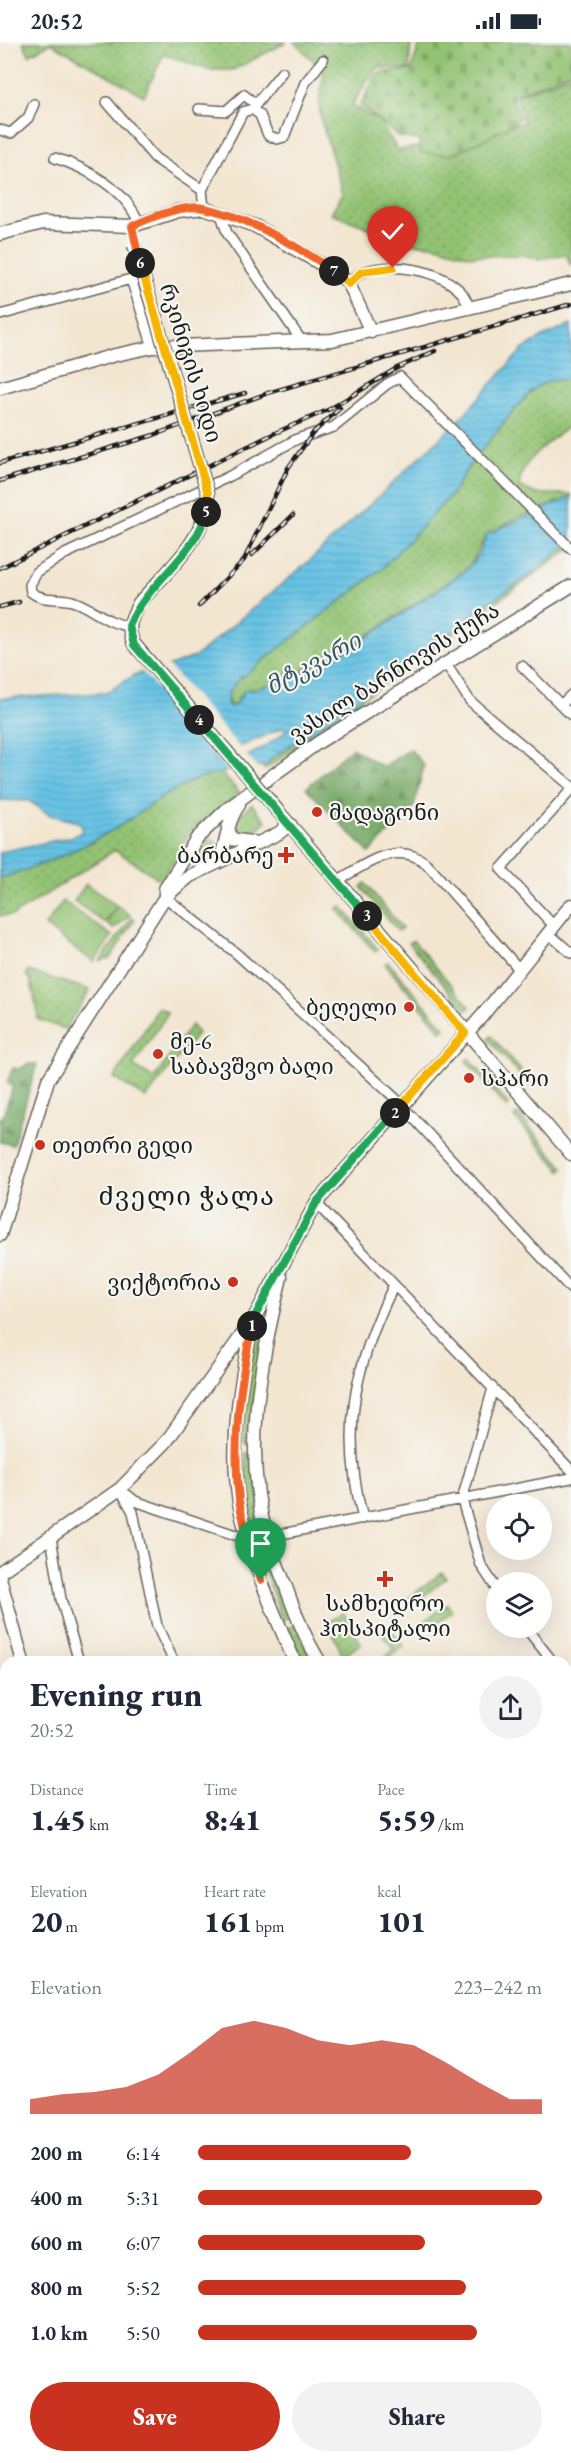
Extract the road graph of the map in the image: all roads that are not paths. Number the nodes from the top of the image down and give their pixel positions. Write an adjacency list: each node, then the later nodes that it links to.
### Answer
1 (323, 60): 5 (street)
2 (282, 72): 5 (street)
3 (107, 102): 9 (street)
4 (34, 104): 7 (street)
5 (254, 106): 6 (street); 9 (street)
6 (199, 109)
7 (0, 129)
8 (55, 158): 12 (street)
9 (202, 190): 10 (street)
10 (204, 208): 11 (street); 12 (street)
11 (221, 214): 14 (street); 19 (street)
12 (135, 224): 13 (street); 24 (street, რკინიგის ხიდი, bridge)
13 (0, 234)
14 (349, 284): 16 (street); 18 (street)
15 (571, 284): 16 (street)
16 (470, 308): 18 (street)
17 (0, 315): 20 (street)
18 (371, 332): 19 (street)
19 (301, 340): 20 (street)
20 (153, 347): 21 (street)
21 (0, 388)
22 (571, 549): 24 (street)
23 (571, 585): 25 (street, ვასილ ბარნოვის ქუჩა)
24 (129, 626): 32 (street, bridge)
25 (446, 664): 30 (street); 31 (street, ვასილ ბარნოვის ქუჩა)
26 (522, 666): 28 (street)
27 (571, 695): 28 (street)
28 (561, 705): 29 (street)
29 (571, 715)
30 (571, 788): 40 (street)
31 (243, 799): 33 (street, ვასილ ბარნოვის ქუჩა); 34 (street, ვასილ ბარნოვის ქუჩა)
32 (290, 824): 35 (street); 37 (street)
33 (224, 840): 34 (street); 35 (street); 36 (street)
34 (195, 841): 36 (street); 38 (street, ვასილ ბარნოვის ქუჩა)
35 (258, 843): 36 (street)
36 (215, 864): 38 (street)
37 (338, 881): 42 (street); 43 (street)
38 (165, 897): 44 (street); 47 (street)
39 (571, 905): 40 (street)
40 (551, 929): 41 (street); 42 (street)
41 (571, 952)
42 (519, 969): 43 (street)
43 (465, 1033): 44 (street); 45 (street)
44 (401, 1105): 46 (street); 50 (street)
45 (571, 1154)
46 (316, 1203): 48 (street); 49 (street)
47 (0, 1235)
48 (284, 1261): 51 (street); 52 (street)
49 (394, 1285): 55 (street); 62 (street)
50 (571, 1289)
51 (254, 1318): 52 (street); 53 (street); 54 (street)
52 (269, 1325): 57 (street)
53 (219, 1366): 54 (street); 60 (street)
54 (241, 1377): 56 (street)
55 (493, 1388): 58 (street); 61 (street)
56 (236, 1448): 57 (street); 65 (street)
57 (255, 1448): 64 (street)
58 (571, 1470)
59 (571, 1478): 61 (street)
60 (120, 1489): 63 (street); 65 (street); 74 (street)
61 (462, 1500): 62 (street); 67 (street)
62 (363, 1519): 64 (street)
63 (51, 1537): 66 (street); 73 (street)
64 (268, 1538): 65 (street); 69 (street)
65 (250, 1540): 70 (street)
66 (0, 1572)
67 (486, 1573)
68 (0, 1578): 72 (street)
69 (298, 1619): 70 (street); 76 (street)
70 (279, 1626): 75 (street)
71 (534, 1638): 77 (street)
72 (21, 1656)
73 (77, 1656)
74 (171, 1656)
75 (292, 1656)
76 (317, 1656)
77 (548, 1656)

